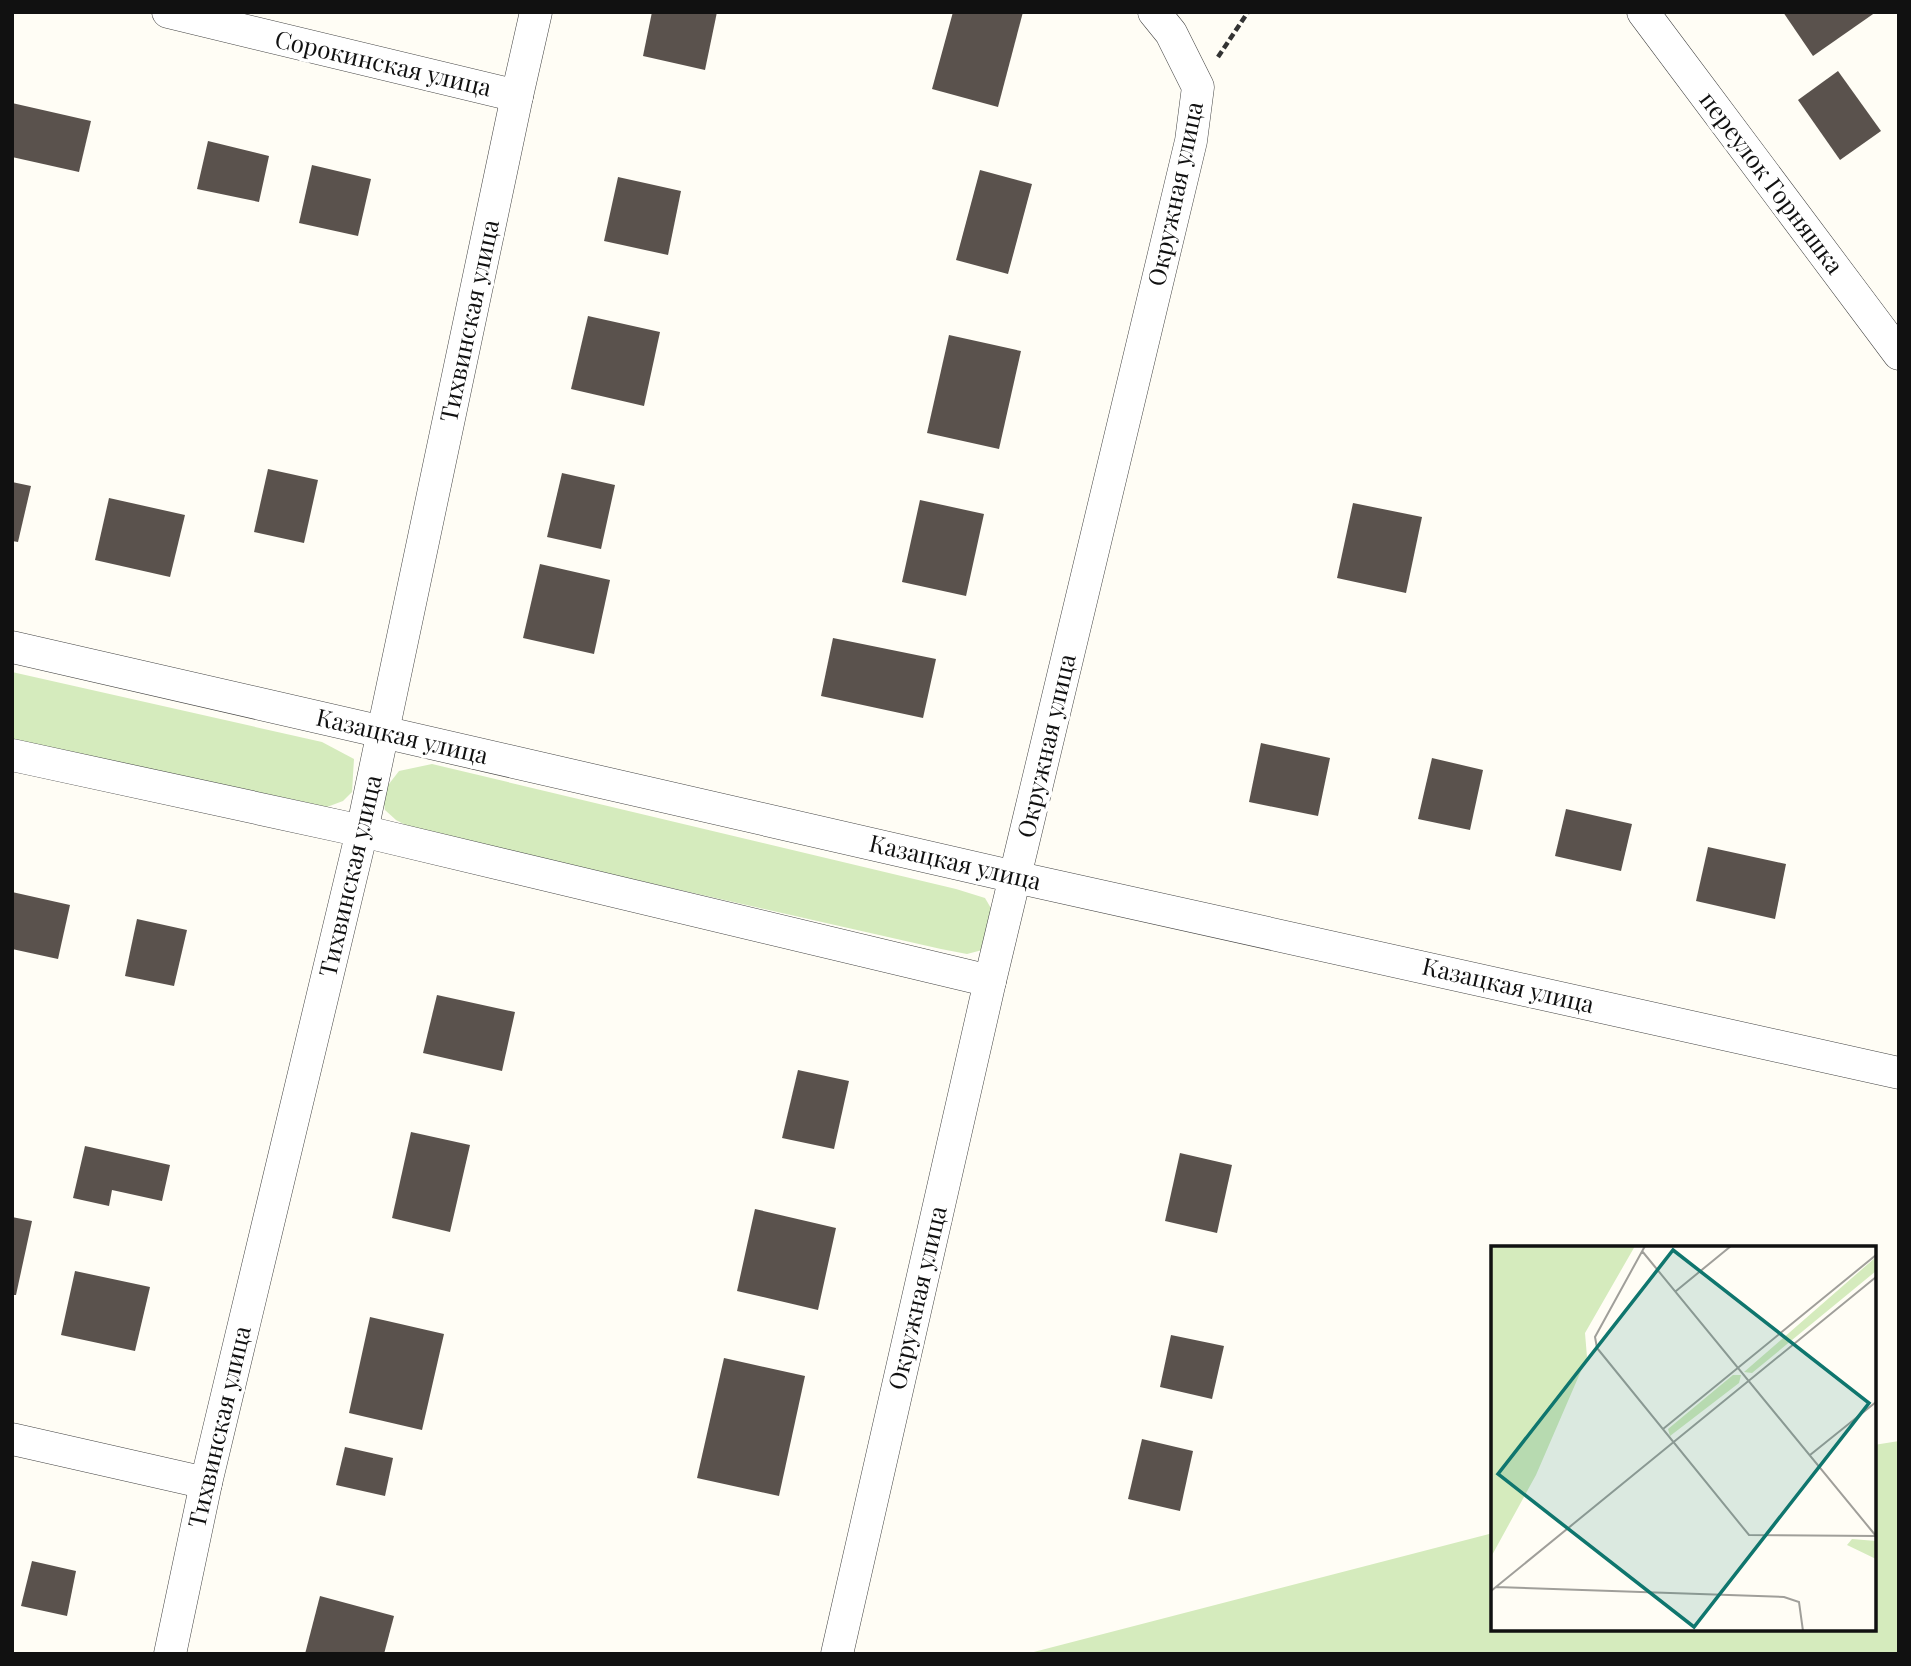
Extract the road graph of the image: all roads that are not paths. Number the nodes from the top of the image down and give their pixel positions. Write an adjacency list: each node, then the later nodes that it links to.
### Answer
1 (168, 12): 5 (street, Сорокинская улица)
2 (536, 12): 5 (street, Тихвинская улица)
3 (1154, 12): 11 (street, Окружная улица)
4 (1643, 12): 6 (street, переулок Горняшка)
5 (517, 96): 8 (street, Тихвинская улица)
6 (1899, 354)
7 (12, 648): 8 (street, Казацкая улица)
8 (383, 733): 10 (street, Тихвинская улица); 11 (street, Казацкая улица)
9 (12, 755): 10 (street)
10 (362, 831): 12 (street); 15 (street, Тихвинская улица)
11 (1015, 877): 12 (street, Окружная улица); 13 (street, Казацкая улица)
12 (990, 981): 17 (street, Окружная улица)
13 (1899, 1073)
14 (12, 1439): 15 (street)
15 (206, 1483): 16 (street, Тихвинская улица)
16 (170, 1654)
17 (837, 1654)

